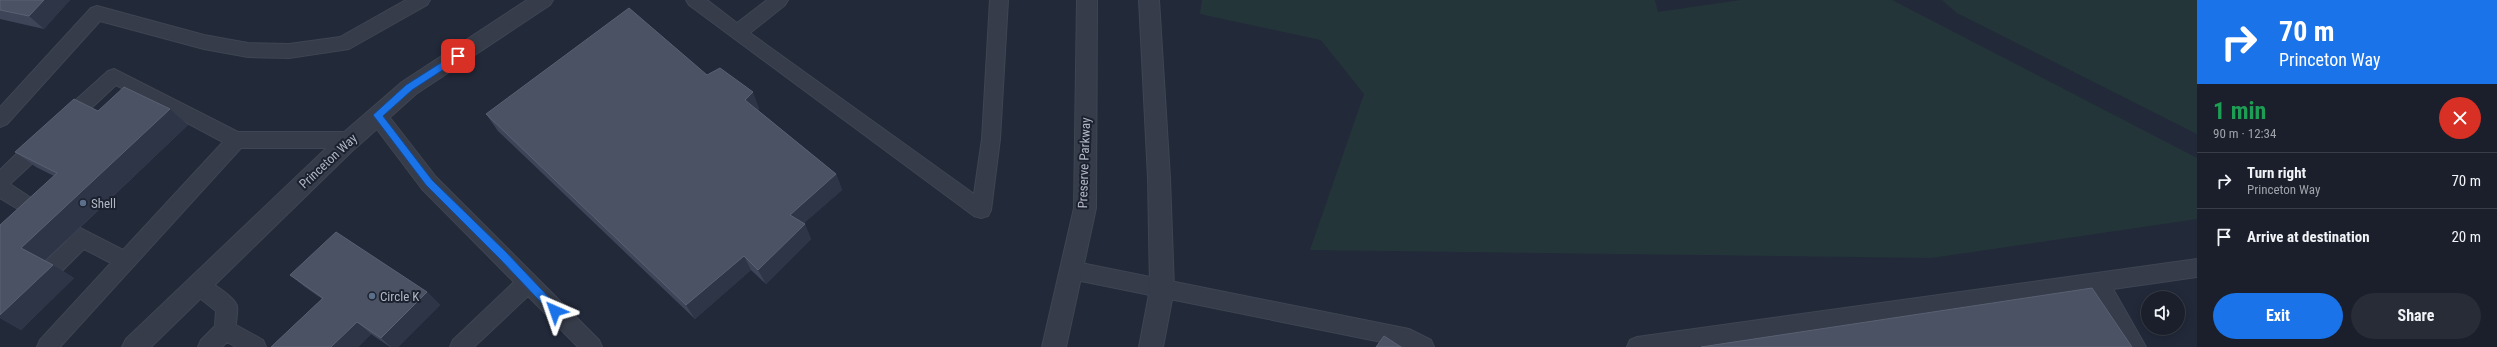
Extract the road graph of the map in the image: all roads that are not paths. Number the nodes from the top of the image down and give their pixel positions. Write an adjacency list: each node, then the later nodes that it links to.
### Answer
1 (421, 0): 8 (lane)
2 (543, 0): 10 (street, Princeton Way)
3 (695, 0): 9 (lane)
4 (778, 0): 9 (lane)
5 (999, 0): 9 (lane)
6 (1087, 0): 20 (street, Preserve Parkway)
7 (1149, 0): 24 (street)
8 (103, 6): 11 (lane)
9 (737, 33)
10 (378, 115): 13 (street, Princeton Way); 21 (lane)
11 (0, 119)
12 (236, 140): 13 (lane); 14 (lane); 17 (lane)
13 (350, 140): 23 (street, Princeton Way)
14 (0, 182)
15 (0, 188): 16 (lane)
16 (19, 224)
17 (126, 261): 18 (lane); 27 (lane)
18 (53, 267)
19 (2197, 268): 22 (lane)
20 (1071, 270): 24 (lane); 32 (street, Preserve Parkway)
21 (528, 282): 26 (lane); 31 (lane)
22 (2098, 282): 35 (lane); 36 (lane)
23 (198, 286): 25 (lane); 28 (street, Princeton Way)
24 (1162, 289): 33 (street); 34 (lane)
25 (225, 330): 29 (lane); 30 (lane)
26 (467, 345)
27 (47, 347)
28 (134, 347)
29 (208, 347)
30 (256, 347)
31 (592, 347)
32 (1054, 347)
33 (1151, 347)
34 (1424, 347)
35 (1637, 347)
36 (2136, 347)

